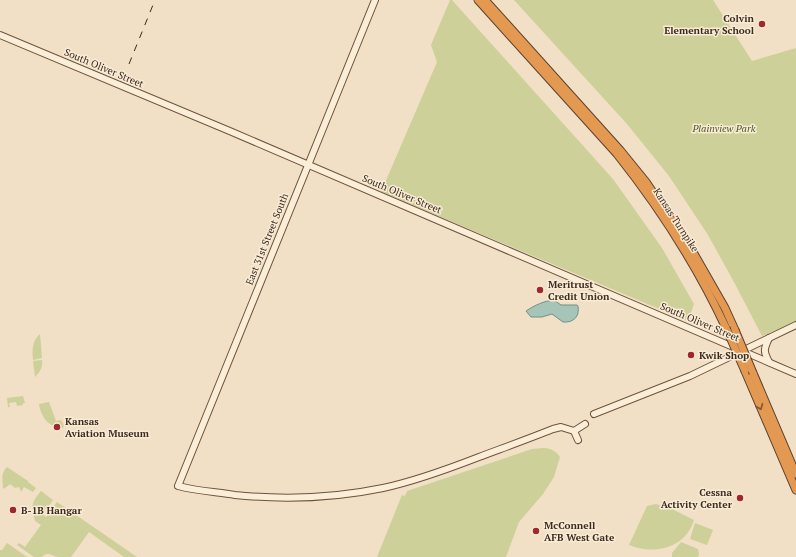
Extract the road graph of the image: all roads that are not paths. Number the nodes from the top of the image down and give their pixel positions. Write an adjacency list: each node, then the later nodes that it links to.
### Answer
1 (375, 0): 5 (street, East 31st Street South)
2 (478, 0): 16 (highway, Kansas Turnpike, one-way to 16, bridge)
3 (485, 0): 15 (highway, Kansas Turnpike, bridge)
4 (0, 35): 5 (street, South Oliver Street)
5 (308, 165): 8 (street, South Oliver Street); 13 (street, East 31st Street South)
6 (796, 325): 7 (street)
7 (769, 338): 8 (street); 9 (street)
8 (743, 351): 9 (street, South Oliver Street); 11 (street)
9 (769, 362): 10 (street, South Oliver Street)
10 (796, 374)
11 (594, 414)
12 (585, 424): 13 (street)
13 (574, 431): 14 (street)
14 (578, 440)
15 (796, 474)
16 (796, 490)

